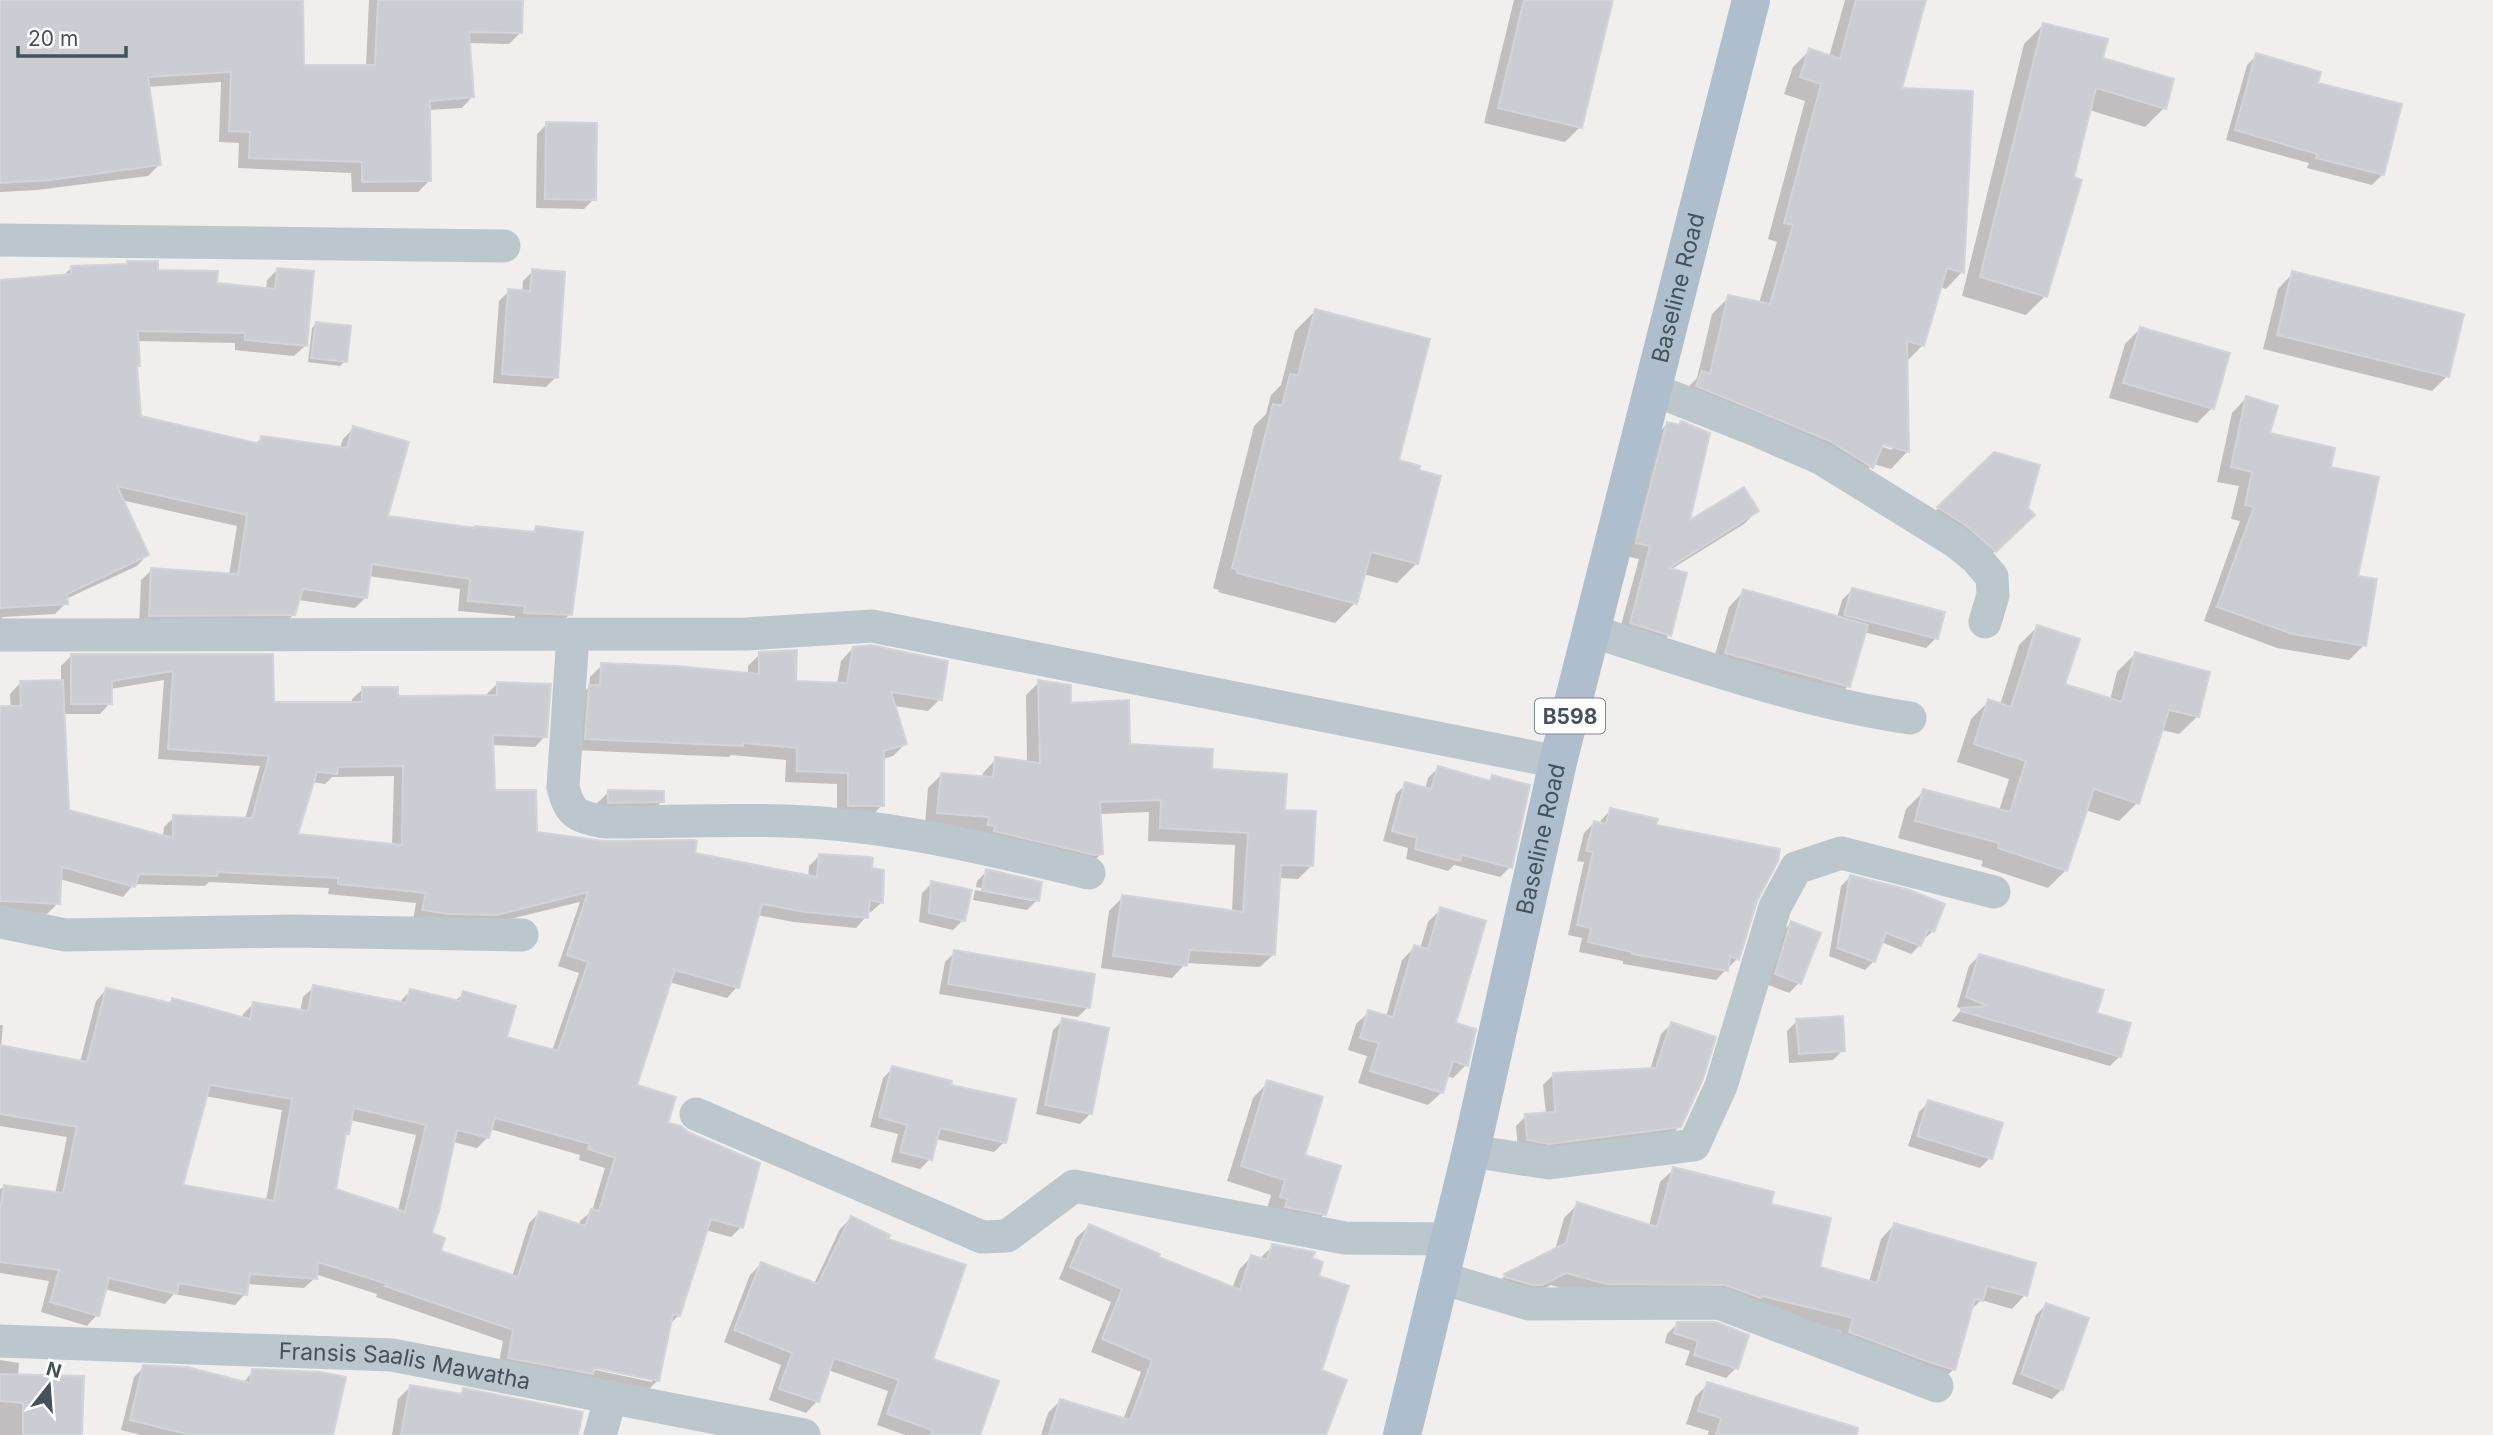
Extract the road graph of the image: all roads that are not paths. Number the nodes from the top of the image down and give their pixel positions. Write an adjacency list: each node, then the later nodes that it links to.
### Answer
1 (1751, 0): 4 (main road, Baseline Road / B598)
2 (0, 240): 3 (street)
3 (504, 246)
4 (1652, 389): 5 (street); 6 (main road, Baseline Road / B598)
5 (1985, 622)
6 (1591, 631): 9 (street); 10 (main road, Baseline Road / B598)
7 (0, 635): 8 (street)
8 (573, 635): 10 (street); 11 (street)
9 (1910, 718)
10 (1558, 762): 16 (main road, Baseline Road / B598)
11 (1089, 873)
12 (1994, 892): 16 (street)
13 (0, 922): 14 (street)
14 (523, 935)
15 (696, 1114): 17 (street)
16 (1471, 1151): 17 (main road, Baseline Road / B598)
17 (1448, 1239): 18 (main road, Baseline Road / B598)
18 (1441, 1279): 20 (street); 24 (main road, Baseline Road / B598)
19 (0, 1341): 21 (street, Fransis Saalis Mawatha)
20 (1937, 1386)
21 (611, 1397): 22 (street); 23 (street, Fransis Saalis Mawatha)
22 (600, 1435)
23 (804, 1435)
24 (1402, 1435)

